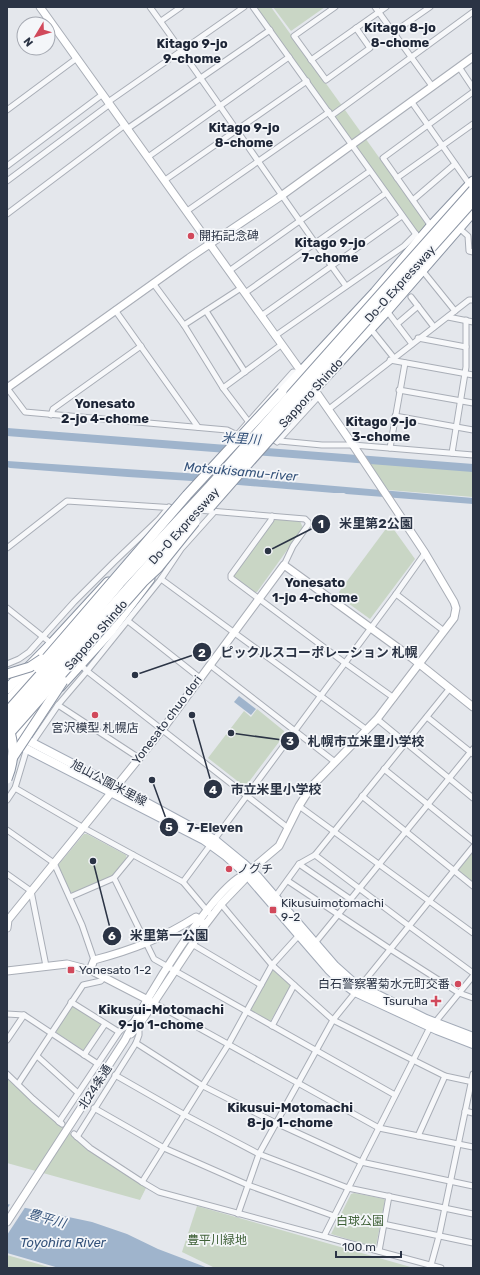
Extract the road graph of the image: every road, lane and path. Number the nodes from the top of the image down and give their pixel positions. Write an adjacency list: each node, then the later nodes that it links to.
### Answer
1 (40, 7): 19 (street)
2 (150, 7): 12 (street)
3 (181, 7): 12 (street)
4 (244, 7): 16 (street)
5 (253, 7): 14 (street)
6 (334, 7): 21 (street)
7 (375, 7): 10 (street)
8 (386, 7): 10 (street)
9 (430, 7): 15 (street)
10 (379, 12): 13 (street); 15 (street)
11 (473, 12): 17 (street)
12 (161, 22): 16 (street)
13 (356, 28): 21 (street); 21 (street)
14 (270, 30): 20 (street); 23 (street)
15 (394, 32): 17 (street)
16 (182, 51): 23 (street); 30 (street)
17 (411, 57): 25 (street); 33 (street)
18 (473, 57): 22 (street)
19 (77, 58): 28 (street); 32 (street)
20 (289, 58): 24 (street); 31 (street)
21 (312, 60)
22 (459, 67): 25 (street); 26 (street)
23 (201, 79): 31 (street); 36 (street)
24 (307, 81): 33 (street); 37 (street)
25 (432, 86): 29 (street)
26 (473, 88)
27 (473, 92): 35 (street)
28 (102, 94): 30 (street); 43 (street)
29 (411, 101): 35 (street); 38 (street)
30 (109, 103): 36 (street); 47 (street)
31 (220, 107): 37 (street); 40 (street)
32 (7, 110)
33 (330, 114): 38 (street); 41 (street)
34 (473, 124): 39 (street)
35 (428, 125): 39 (street); 45 (street)
36 (126, 127): 40 (street); 54 (street)
37 (237, 131): 41 (street); 46 (street)
38 (352, 144): 44 (street); 50 (street)
39 (442, 146): 42 (street); 45 (street)
40 (148, 157): 46 (street)
41 (258, 162): 50 (street); 53 (street)
42 (455, 164): 48 (street); 51 (street)
43 (7, 166)
44 (370, 171): 49 (street); 57 (street)
45 (397, 178): 51 (street)
46 (165, 180): 53 (street)
47 (7, 181)
48 (472, 185): 58 (highway, Sapporo Shindo); 125 (highway, Do-O Expressway, bridge)
49 (386, 193): 55 (street); 61 (street)
50 (281, 196): 57 (street); 62 (street)
51 (413, 200): 58 (street)
52 (473, 201): 126 (highway, Do-O Expressway, bridge)
53 (187, 211): 62 (street)
54 (7, 214)
55 (402, 216): 60 (street); 64 (street)
56 (472, 216): 59 (highway, Sapporo Shindo)
57 (299, 221): 61 (street); 66 (street)
58 (432, 226): 60 (highway, Sapporo Shindo)
59 (459, 228): 63 (street); 65 (highway, Sapporo Shindo)
60 (418, 237): 68 (street); 94 (highway, Sapporo Shindo)
61 (315, 243): 64 (street); 69 (street)
62 (211, 244): 66 (street); 67 (street)
63 (473, 252)
64 (331, 266): 68 (street); 77 (street)
65 (422, 270): 75 (highway, Sapporo Shindo); 76 (street)
66 (229, 271): 69 (street)
67 (153, 283): 73 (street); 82 (street)
68 (346, 286): 85 (street)
69 (243, 291): 74 (street); 77 (street)
70 (411, 297): 72 (street)
71 (473, 300): 76 (street)
72 (418, 306): 81 (street); 83 (street)
73 (115, 310): 89 (street); 97 (street)
74 (206, 311): 82 (street); 93 (street)
75 (387, 311): 81 (street); 84 (highway, Sapporo Shindo)
76 (454, 312): 78 (street)
77 (261, 316): 85 (street)
78 (448, 317): 79 (street); 83 (street)
79 (466, 320): 80 (street); 90 (street)
80 (473, 322)
81 (397, 324): 87 (street)
82 (184, 325): 98 (street)
83 (434, 327): 86 (street)
84 (370, 328): 91 (street); 100 (highway, Sapporo Shindo)
85 (275, 336): 88 (street)
86 (418, 338): 87 (street); 90 (street)
87 (412, 344): 91 (street)
88 (281, 345): 93 (street); 94 (street)
89 (141, 346): 104 (street); 107 (street)
90 (466, 347): 95 (street)
91 (392, 359): 92 (street); 103 (street)
92 (405, 363): 95 (street); 99 (street)
93 (245, 372): 98 (street)
94 (301, 372): 100 (street); 106 (street); 121 (highway, Sapporo Shindo, bridge)
95 (465, 374): 96 (street); 101 (street)
96 (473, 375)
97 (7, 388): 104 (street)
98 (223, 388): 106 (street)
99 (399, 390): 101 (street); 105 (street)
100 (317, 393): 103 (street); 111 (street); 123 (highway, Sapporo Shindo, bridge)
101 (460, 401): 102 (street); 108 (street)
102 (473, 403)
103 (329, 409): 112 (street)
104 (52, 415): 107 (street)
105 (395, 416): 108 (street); 113 (street)
106 (248, 421): 110 (street)
107 (198, 427): 110 (street)
108 (456, 427): 109 (street); 114 (street)
109 (473, 430)
110 (237, 435): 111 (street)
111 (277, 442): 112 (street)
112 (355, 447): 113 (street); 120 (street)
113 (390, 448): 114 (street)
114 (452, 453): 115 (street)
115 (473, 455)
116 (169, 507): 117 (street); 119 (street); 134 (street)
117 (215, 512): 118 (street); 124 (street)
118 (272, 516): 122 (street); 128 (street)
119 (7, 548)
120 (425, 553): 127 (street); 132 (street)
121 (137, 554): 135 (highway, bridge); 148 (highway, Sapporo Shindo, bridge)
122 (284, 565): 128 (street, Yonesato chuo dori); 131 (street)
123 (158, 568): 139 (highway, bridge); 159 (highway, Sapporo Shindo, bridge)
124 (161, 579): 130 (street); 133 (street)
125 (120, 583): 142 (highway, bridge); 151 (highway, Do-O Expressway, bridge)
126 (129, 589): 154 (highway, Do-O Expressway, bridge); 165 (highway, bridge)
127 (396, 594): 131 (street); 132 (street)
128 (258, 599): 133 (street, Yonesato chuo dori); 136 (street)
129 (7, 608): 134 (street)
130 (128, 621): 141 (street); 143 (street)
131 (370, 627): 136 (street); 137 (street)
132 (444, 631): 137 (street)
133 (233, 632): 140 (street, Yonesato chuo dori); 146 (street)
134 (42, 636): 135 (street); 138 (street)
135 (52, 644): 139 (street); 144 (highway)
136 (344, 663): 146 (street); 147 (street)
137 (419, 663): 145 (street); 147 (street)
138 (7, 664)
139 (80, 664): 141 (street); 159 (highway)
140 (210, 665): 143 (street, Yonesato chuo dori); 158 (street)
141 (87, 671): 149 (street); 156 (street)
142 (7, 674)
143 (200, 678): 156 (street, Yonesato chuo dori)
144 (7, 688)
145 (450, 688): 150 (street); 152 (street)
146 (320, 695): 157 (street); 158 (street)
147 (394, 698): 153 (street)
148 (7, 702)
149 (58, 705): 161 (street); 163 (street)
150 (473, 707)
151 (7, 712)
152 (427, 717): 160 (street); 162 (street)
153 (377, 719): 157 (street); 160 (street)
154 (7, 724): 168 (highway, bridge)
155 (7, 729): 159 (main road, 旭山公園米里線)
156 (162, 730): 163 (street, Yonesato chuo dori); 171 (street)
157 (367, 730): 164 (street)
158 (295, 731): 164 (street); 171 (street)
159 (10, 740): 161 (main road, 旭山公園米里線)
160 (406, 743): 166 (street); 167 (street)
161 (30, 746): 169 (street); 170 (main road, 旭山公園米里線)
162 (472, 752): 167 (street)
163 (139, 758): 170 (street, Yonesato chuo dori)
164 (335, 762): 176 (street)
165 (7, 766)
166 (384, 769): 172 (street); 175 (street)
167 (449, 778): 173 (street); 175 (street)
168 (7, 779)
169 (15, 788): 174 (street); 177 (street)
170 (114, 789): 177 (street, Yonesato chuo dori); 183 (main road, 旭山公園米里線)
171 (247, 796): 178 (street); 183 (street)
172 (362, 796): 180 (street); 181 (street)
173 (473, 798)
174 (7, 800)
175 (427, 805): 181 (street); 182 (street)
176 (299, 806): 178 (street); 180 (street)
177 (82, 828): 185 (street); 187 (street, Yonesato chuo dori)
178 (288, 828): 191 (street)
179 (7, 830): 187 (street)
180 (334, 831): 186 (street); 189 (street)
181 (405, 831): 189 (street); 190 (street)
182 (473, 841)
183 (213, 842): 191 (main road, 旭山公園米里線); 195 (street)
184 (473, 847): 190 (street)
185 (133, 855): 193 (street); 195 (street)
186 (315, 855): 188 (street); 197 (street)
187 (54, 863): 198 (street, Yonesato chuo dori); 200 (street)
188 (299, 864): 194 (street); 201 (street)
189 (379, 864): 197 (street); 202 (street)
190 (454, 870): 196 (street); 202 (street)
191 (248, 872): 199 (main road, 旭山公園米里線); 203 (street); 204 (street); 210 (main road, 旭山公園米里線)
192 (7, 874): 198 (street)
193 (114, 878): 200 (street); 213 (street)
194 (288, 881): 199 (street); 205 (street)
195 (183, 882): 204 (street)
196 (473, 886)
197 (359, 888): 201 (street); 208 (street)
198 (31, 891): 206 (street, Yonesato chuo dori); 218 (street)
199 (275, 897): 210 (main road, 旭山公園米里線)
200 (70, 898): 216 (street)
201 (350, 899): 205 (street)
202 (429, 901): 208 (street); 211 (street)
203 (221, 904): 204 (street); 217 (street)
204 (209, 914): 207 (street)
205 (338, 914): 212 (street); 215 (street)
206 (7, 919): 209 (street, Yonesato chuo dori)
207 (203, 922): 213 (street); 214 (street); 220 (street)
208 (409, 926): 215 (street); 222 (street)
209 (7, 928)
210 (302, 933): 212 (main road, 旭山公園米里線); 217 (street); 227 (main road, 旭山公園米里線)
211 (473, 933)
212 (315, 943): 227 (main road, 旭山公園米里線)
213 (147, 944): 216 (street); 220 (street)
214 (192, 944): 220 (street); 225 (street)
215 (390, 949): 227 (street); 228 (street)
216 (94, 960): 219 (street)
217 (272, 965): 225 (street); 226 (street)
218 (46, 966): 219 (street); 221 (street)
219 (90, 970): 224 (street)
220 (171, 970): 230 (street, 北24条通); 232 (street)
221 (7, 971)
222 (473, 973)
223 (473, 976): 228 (street)
224 (104, 977): 230 (street); 231 (street)
225 (261, 985): 232 (street)
226 (294, 985): 235 (street); 239 (street)
227 (358, 989): 235 (street); 238 (main road, 旭山公園米里線)
228 (459, 993): 229 (street); 238 (street)
229 (473, 998)
230 (151, 1001): 236 (street, 北24条通); 246 (street)
231 (71, 1002): 237 (street); 241 (street)
232 (246, 1012): 239 (street); 246 (street)
233 (7, 1014): 234 (street)
234 (24, 1015): 241 (street); 243 (street)
235 (333, 1020): 247 (street); 250 (street)
236 (137, 1023): 240 (street); 244 (street); 284 (street, 北24条通)
237 (105, 1024): 240 (street); 248 (street)
238 (433, 1025): 242 (main road, 旭山公園米里線); 245 (main road, 旭山公園米里線); 250 (street)
239 (272, 1026): 247 (street)
240 (118, 1032): 251 (street)
241 (51, 1033): 248 (street); 249 (street)
242 (473, 1037)
243 (7, 1040)
244 (136, 1043): 254 (street); 259 (street)
245 (473, 1044)
246 (228, 1045): 257 (street); 259 (street)
247 (316, 1050): 257 (street); 261 (street)
248 (84, 1055): 251 (street)
249 (37, 1056): 258 (street); 260 (street)
250 (413, 1060): 255 (street); 261 (street)
251 (98, 1064): 260 (street)
252 (7, 1074): 258 (street)
253 (473, 1074): 256 (street)
254 (115, 1075): 262 (street); 265 (street)
255 (445, 1076): 256 (street); 268 (street)
256 (472, 1082): 263 (street)
257 (298, 1083): 266 (street); 267 (street)
258 (18, 1084): 260 (street)
259 (203, 1086): 265 (street); 266 (street)
260 (78, 1093)
261 (395, 1095): 267 (street)
262 (94, 1108): 271 (street); 275 (street)
263 (465, 1111): 264 (street); 269 (street)
264 (473, 1113)
265 (185, 1115): 271 (street); 272 (street)
266 (276, 1123): 272 (street); 273 (street)
267 (379, 1128): 268 (street); 273 (street)
268 (418, 1136): 269 (street)
269 (458, 1144): 270 (street); 274 (street)
270 (473, 1147)
271 (164, 1148): 275 (street); 276 (street)
272 (259, 1154): 276 (street); 278 (street)
273 (361, 1162): 274 (street); 278 (street)
274 (450, 1181): 277 (street); 280 (street)
275 (142, 1182): 281 (street)
276 (248, 1185): 281 (street); 283 (street)
277 (473, 1186)
278 (348, 1188): 279 (street); 283 (street)
279 (389, 1196): 280 (street); 285 (street)
280 (444, 1208): 282 (street); 287 (street)
281 (238, 1214): 286 (street)
282 (473, 1214)
283 (334, 1216): 286 (street)
284 (7, 1222)
285 (384, 1224): 287 (street); 289 (street)
286 (324, 1236): 289 (street)
287 (439, 1236): 288 (street); 290 (street)
288 (473, 1243)
289 (379, 1251): 290 (street)
290 (431, 1265): 291 (street)
291 (442, 1268)

